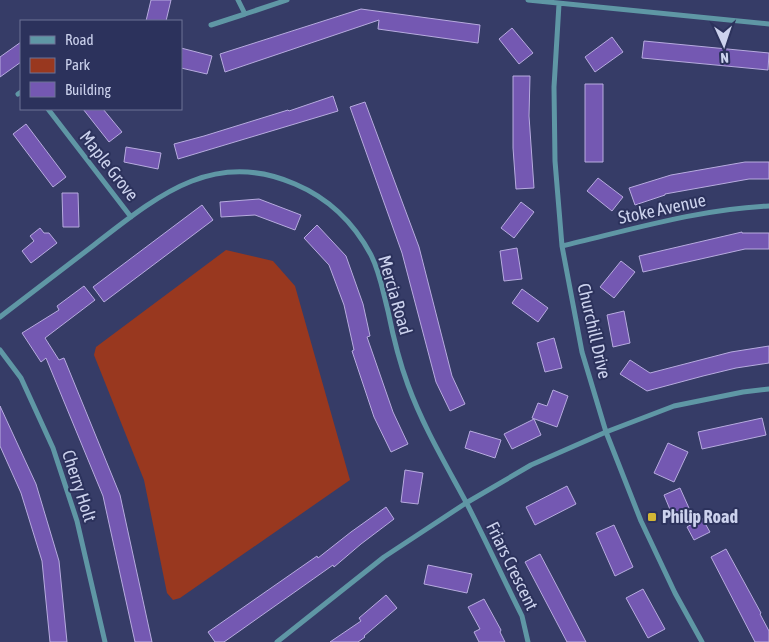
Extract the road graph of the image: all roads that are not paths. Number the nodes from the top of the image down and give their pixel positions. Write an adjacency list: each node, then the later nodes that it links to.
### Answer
1 (238, 0): 5 (street)
2 (287, 0): 5 (street)
3 (528, 0): 4 (street)
4 (559, 4): 6 (street); 11 (street, Churchill Drive)
5 (245, 14): 7 (street)
6 (769, 24)
7 (211, 25)
8 (49, 110): 10 (street, Maple Grove)
9 (769, 206): 11 (street, Stoke Avenue)
10 (130, 217): 12 (street, Mercia Road); 16 (street, Mercia Road)
11 (562, 246): 15 (street, Churchill Drive)
12 (0, 317)
13 (0, 350): 17 (street, Cherry Holt)
14 (769, 389): 15 (street)
15 (606, 432): 16 (street); 20 (street, Churchill Drive)
16 (466, 503): 18 (street); 19 (street, Friars Crescent)
17 (104, 642)
18 (277, 642)
19 (528, 642)
20 (702, 642)

